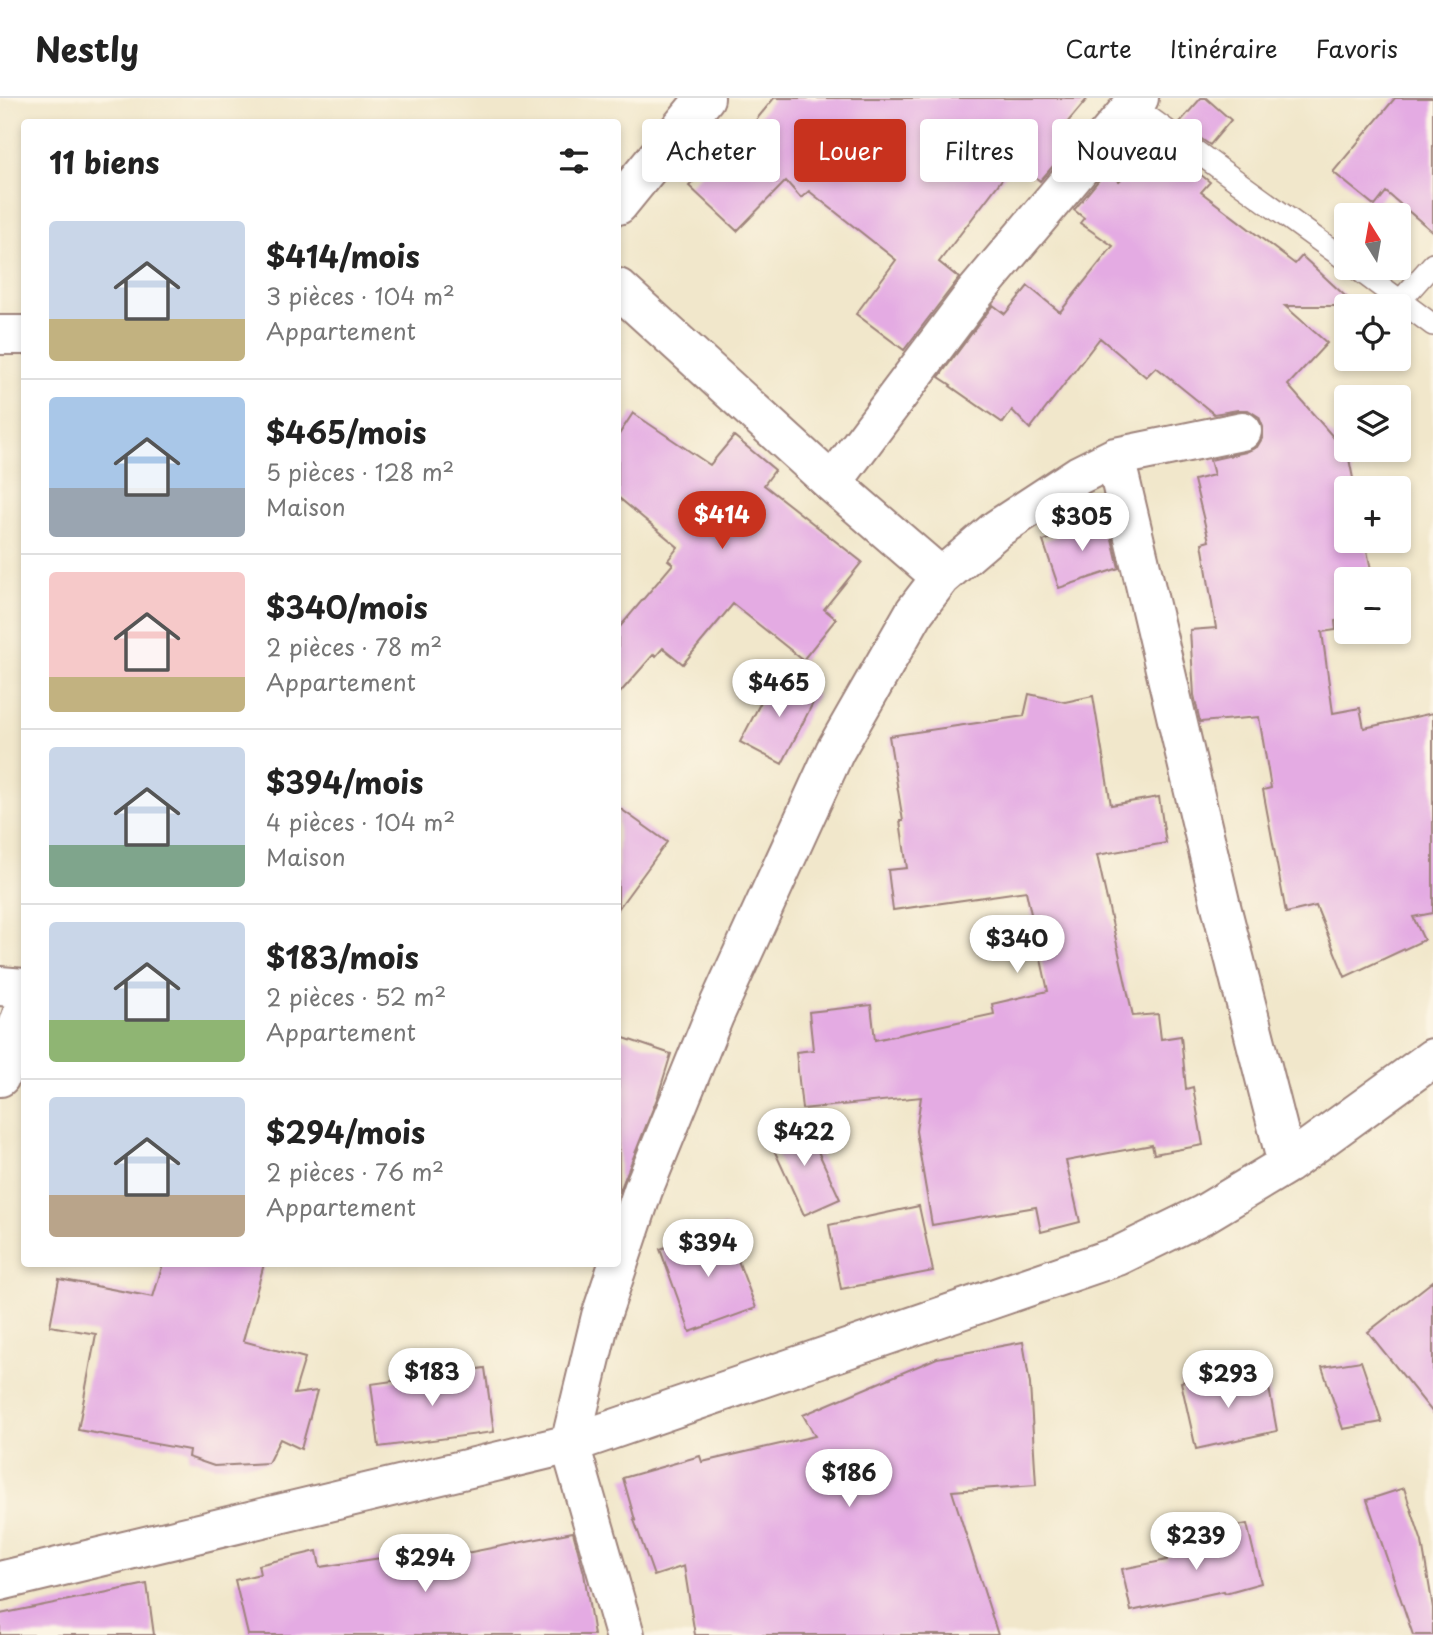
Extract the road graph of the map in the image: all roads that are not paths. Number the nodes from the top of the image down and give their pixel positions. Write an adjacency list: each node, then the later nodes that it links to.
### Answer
1 (705, 98): 3 (street)
2 (1135, 102): 4 (lane); 16 (street)
3 (621, 201)
4 (1334, 251)
5 (1433, 264): 9 (lane)
6 (1373, 280): 8 (lane)
7 (621, 291): 16 (street)
8 (1393, 294)
9 (1406, 294)
10 (1411, 308): 11 (lane)
11 (1433, 324)
12 (0, 335): 13 (street)
13 (21, 335)
14 (1242, 431): 15 (street)
15 (1115, 457): 17 (street); 23 (street)
16 (832, 483): 17 (street)
17 (941, 578): 24 (street)
18 (0, 986): 19 (street)
19 (21, 988)
20 (21, 1018): 22 (street)
21 (1433, 1058): 23 (street)
22 (0, 1077)
23 (1287, 1164): 26 (street)
24 (621, 1255)
25 (617, 1267): 26 (street)
26 (569, 1444): 27 (street); 28 (street)
27 (0, 1581)
28 (625, 1635)

